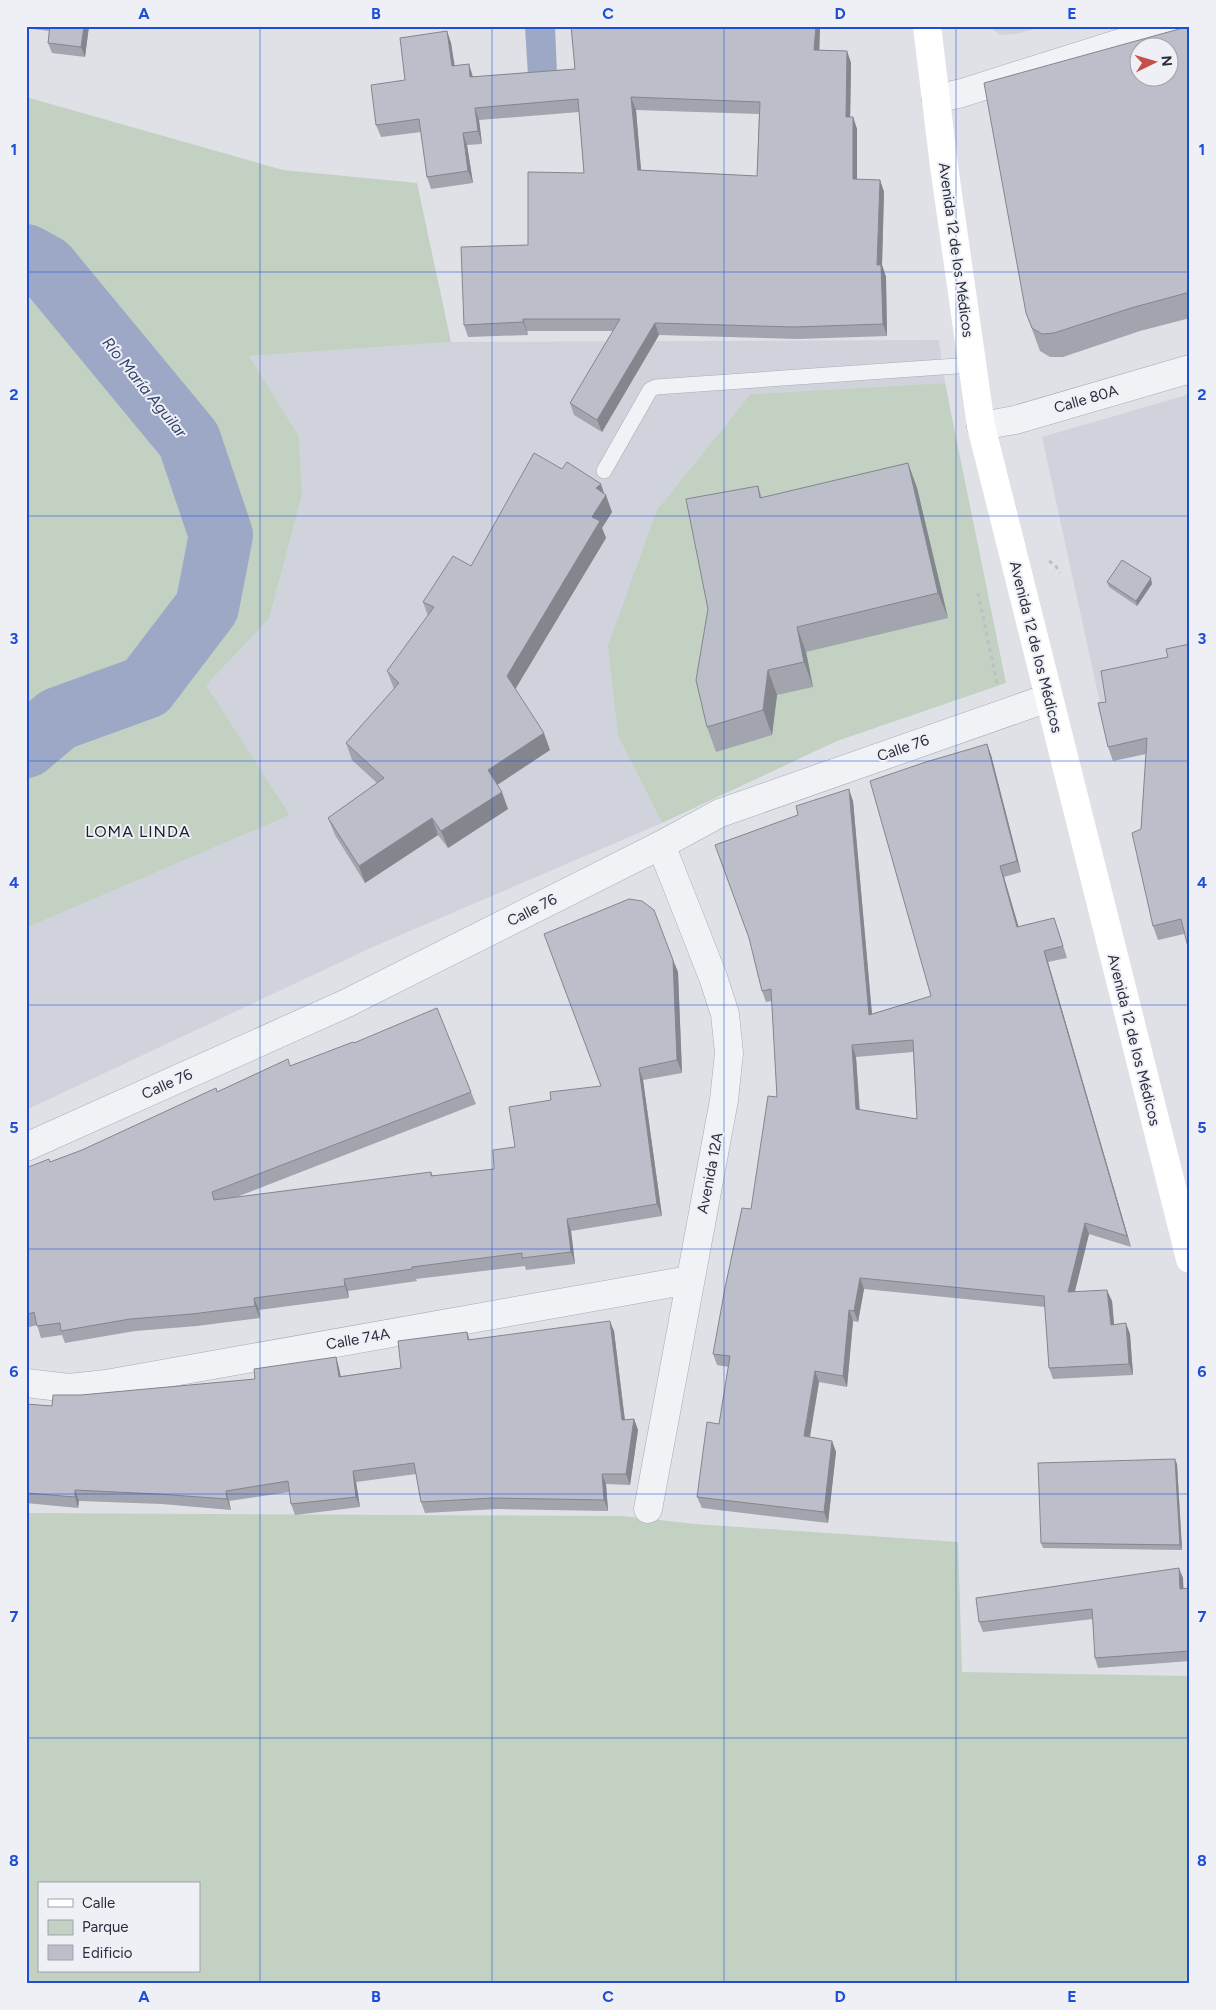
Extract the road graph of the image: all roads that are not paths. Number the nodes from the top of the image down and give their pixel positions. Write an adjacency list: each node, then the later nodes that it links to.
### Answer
1 (927, 26): 3 (main road, Avenida 12 de los Médicos)
2 (1174, 26): 3 (street)
3 (936, 99): 4 (main road, Avenida 12 de los Médicos)
4 (971, 365): 6 (main road, Avenida 12 de los Médicos); 7 (lane)
5 (1190, 369): 6 (street, Calle 80A)
6 (981, 426): 8 (main road, Avenida 12 de los Médicos)
7 (604, 471)
8 (1048, 698): 9 (street, Calle 76); 11 (main road, Avenida 12 de los Médicos)
9 (661, 846): 10 (street, Calle 76); 12 (street, Avenida 12A)
10 (26, 1147)
11 (1190, 1259)
12 (689, 1280): 13 (street, Calle 74A); 14 (street, Avenida 12A)
13 (26, 1383)
14 (648, 1509)

